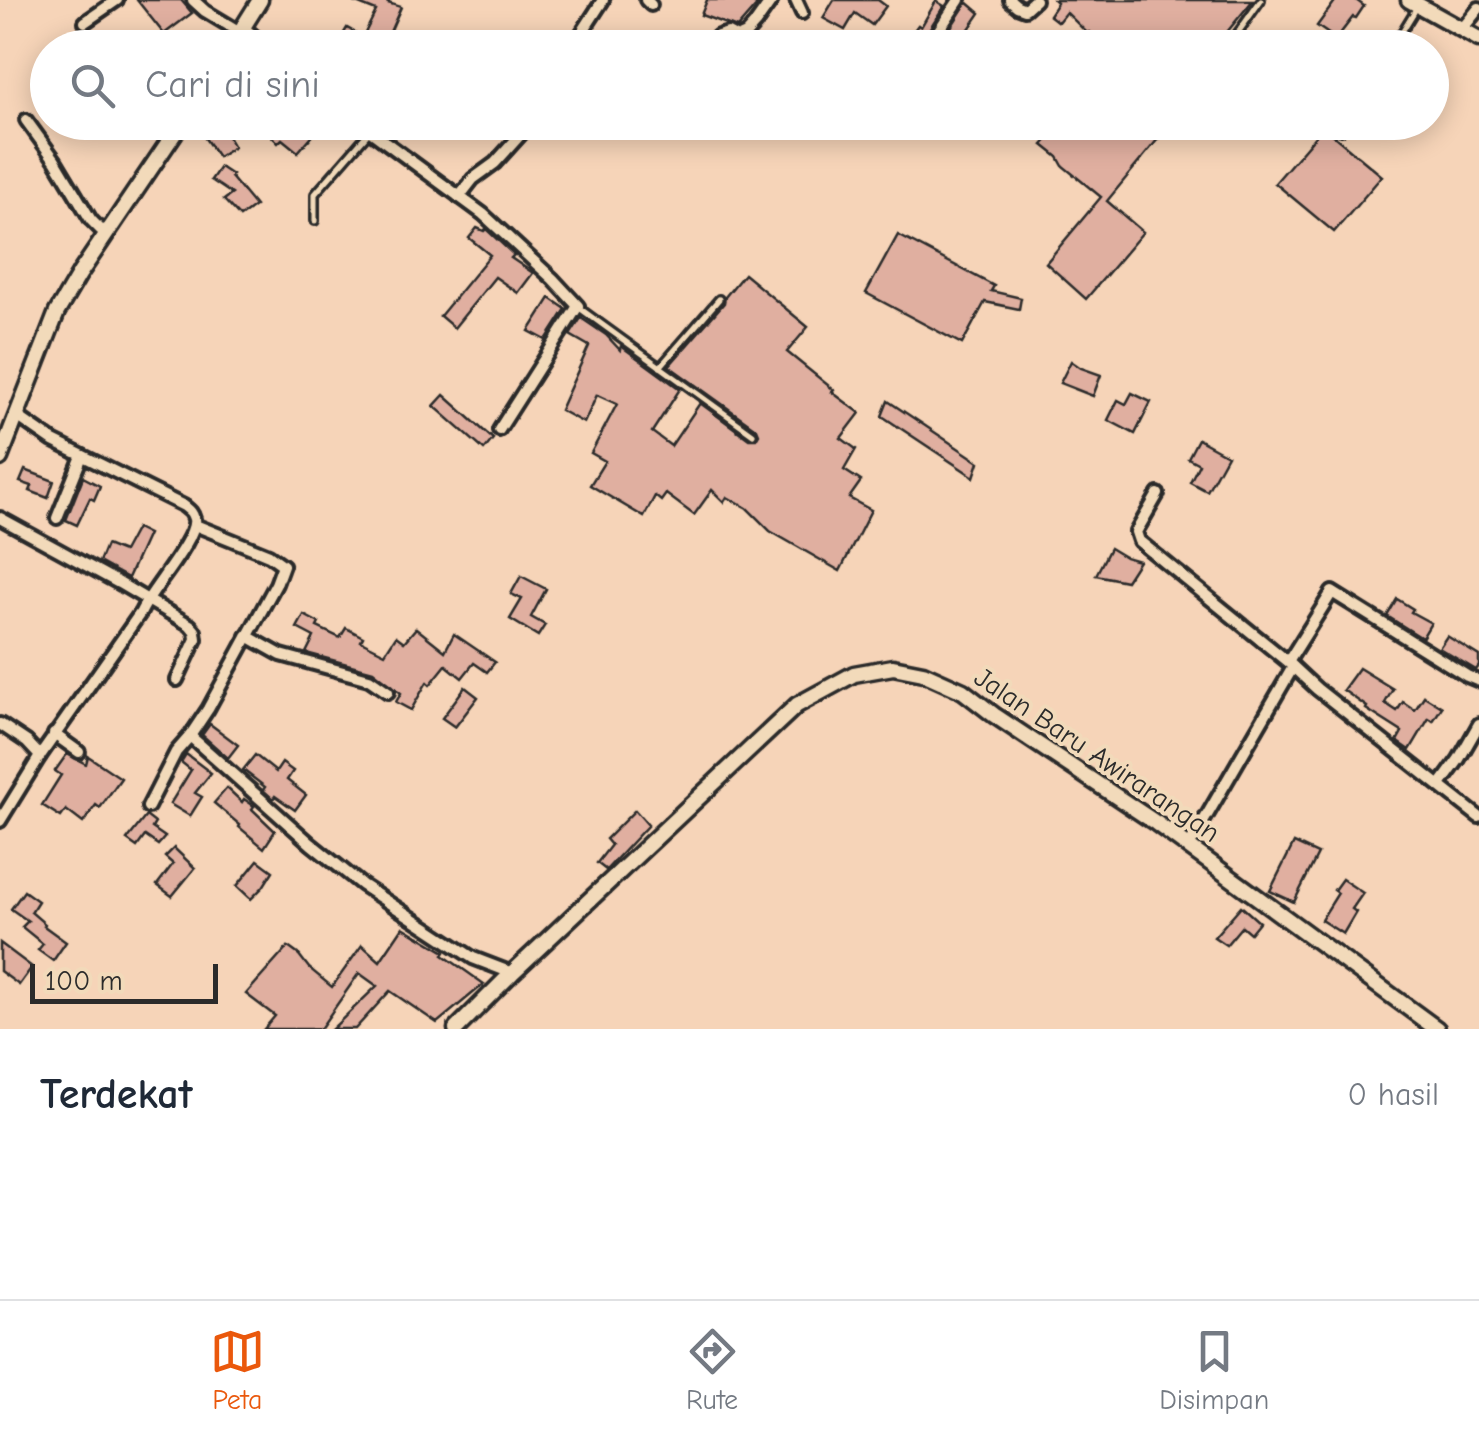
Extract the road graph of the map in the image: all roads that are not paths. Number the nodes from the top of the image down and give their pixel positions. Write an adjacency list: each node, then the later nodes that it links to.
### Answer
1 (117, 0): 14 (street)
2 (193, 0): 15 (street)
3 (260, 0): 15 (street)
4 (603, 0): 17 (street)
5 (772, 0): 18 (street)
6 (796, 0): 13 (street)
7 (959, 0): 19 (street)
8 (1010, 0): 9 (street)
9 (1035, 0)
10 (1261, 0): 20 (lane)
11 (1414, 2): 16 (street); 21 (lane)
12 (1479, 8): 16 (street)
13 (802, 13)
14 (86, 22)
15 (242, 29)
16 (1462, 29): 22 (street)
17 (584, 30)
18 (749, 30)
19 (939, 30)
20 (1240, 30)
21 (1401, 30)
22 (1479, 39)
23 (26, 120): 24 (street)
24 (30, 126)
25 (40, 140): 32 (street)
26 (170, 140): 32 (street)
27 (362, 140): 31 (lane)
28 (380, 140): 30 (street)
29 (516, 140): 30 (street)
30 (459, 197): 34 (street)
31 (315, 221)
32 (111, 228): 36 (street)
33 (719, 299): 35 (lane)
34 (578, 306): 35 (lane); 37 (street)
35 (660, 367): 39 (lane)
36 (16, 416): 38 (street); 40 (street)
37 (499, 430)
38 (5, 431): 41 (street)
39 (754, 434)
40 (82, 456): 44 (street); 45 (street)
41 (0, 458)
42 (1158, 494): 48 (street)
43 (0, 518): 46 (street)
44 (57, 518)
45 (195, 525): 46 (street); 47 (street)
46 (147, 599): 49 (street); 54 (street)
47 (247, 636): 51 (street); 55 (street)
48 (1290, 665): 50 (street); 58 (street); 62 (street)
49 (177, 680)
50 (1479, 681)
51 (388, 692)
52 (0, 724): 57 (street)
53 (1479, 724): 58 (street)
54 (54, 734): 56 (street); 57 (street)
55 (190, 736): 59 (street); 63 (street)
56 (79, 752)
57 (40, 756): 61 (street)
58 (1440, 784): 60 (street)
59 (148, 807)
60 (1479, 816)
61 (0, 820)
62 (1188, 848): 63 (street, Jalan Baru Awirarangan); 65 (street, Jalan Baru Awirarangan)
63 (512, 973): 64 (street, Jalan Baru Awirarangan)
64 (456, 1029)
65 (1438, 1029)

